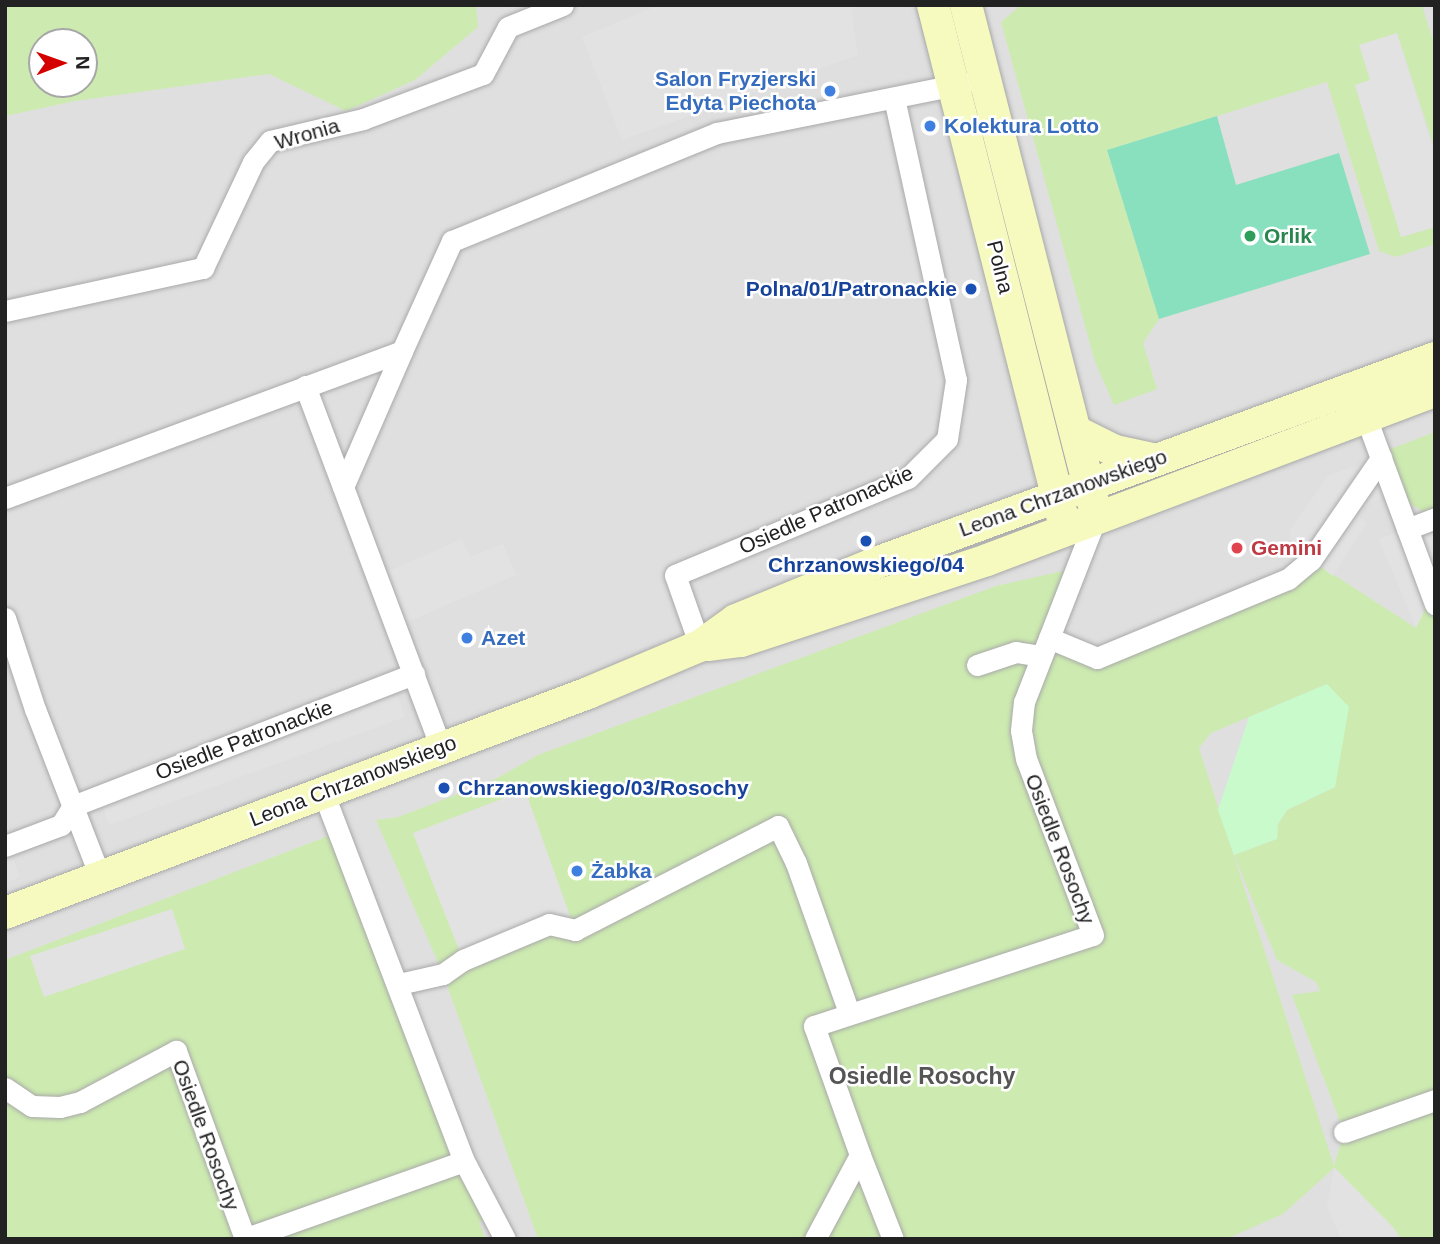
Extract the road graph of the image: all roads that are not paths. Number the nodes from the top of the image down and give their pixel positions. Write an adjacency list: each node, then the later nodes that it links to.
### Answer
1 (563, 5): 6 (street, Wronia)
2 (933, 5): 4 (street, Polna)
3 (966, 5): 4 (street, Polna)
4 (968, 82): 5 (street); 13 (street, Polna); 18 (street, Polna)
5 (894, 98): 7 (street); 27 (street, Osiedle Patronackie)
6 (5, 311)
7 (402, 351): 10 (street); 17 (street)
8 (1435, 358): 9 (street, Leona Chrzanowskiego)
9 (1355, 385): 12 (street); 15 (street, Leona Chrzanowskiego)
10 (305, 386): 17 (street); 19 (street)
11 (1435, 391): 12 (street, Leona Chrzanowskiego)
12 (1365, 415): 14 (street); 20 (street, Leona Chrzanowskiego)
13 (1077, 432): 15 (street); 16 (street, Polna)
14 (1381, 458): 23 (street); 28 (street)
15 (1154, 459): 16 (street, Leona Chrzanowskiego)
16 (1089, 483): 18 (street, Leona Chrzanowskiego); 20 (street, Polna)
17 (343, 487): 30 (street)
18 (1058, 496): 22 (street, Polna); 27 (street, Leona Chrzanowskiego)
19 (5, 498)
20 (1096, 517): 22 (street, Leona Chrzanowskiego); 24 (street, Osiedle Rosochy)
21 (1435, 518): 23 (street)
22 (1066, 530): 24 (street, Osiedle Rosochy); 27 (street, Leona Chrzanowskiego)
23 (1407, 530): 25 (street)
24 (1072, 569): 28 (street, Osiedle Rosochy)
25 (1435, 604)
26 (5, 618): 33 (street)
27 (700, 646): 31 (street, Leona Chrzanowskiego)
28 (1045, 647): 29 (street); 38 (street, Osiedle Rosochy)
29 (977, 665)
30 (414, 674): 31 (street); 33 (street, Osiedle Patronackie)
31 (440, 747): 32 (street, Leona Chrzanowskiego)
32 (323, 792): 35 (street, Leona Chrzanowskiego); 37 (street)
33 (73, 806): 34 (street, Osiedle Patronackie); 35 (street)
34 (5, 846)
35 (100, 877): 36 (street, Leona Chrzanowskiego)
36 (5, 912)
37 (399, 984): 38 (street); 43 (street)
38 (849, 1013): 42 (street, Osiedle Rosochy)
39 (5, 1088): 44 (street, Osiedle Rosochy)
40 (1435, 1100): 41 (street)
41 (1344, 1132)
42 (860, 1155): 46 (street); 47 (street)
43 (464, 1161): 44 (street, Osiedle Rosochy); 45 (street)
44 (245, 1239)
45 (505, 1239)
46 (815, 1239)
47 (893, 1239)

